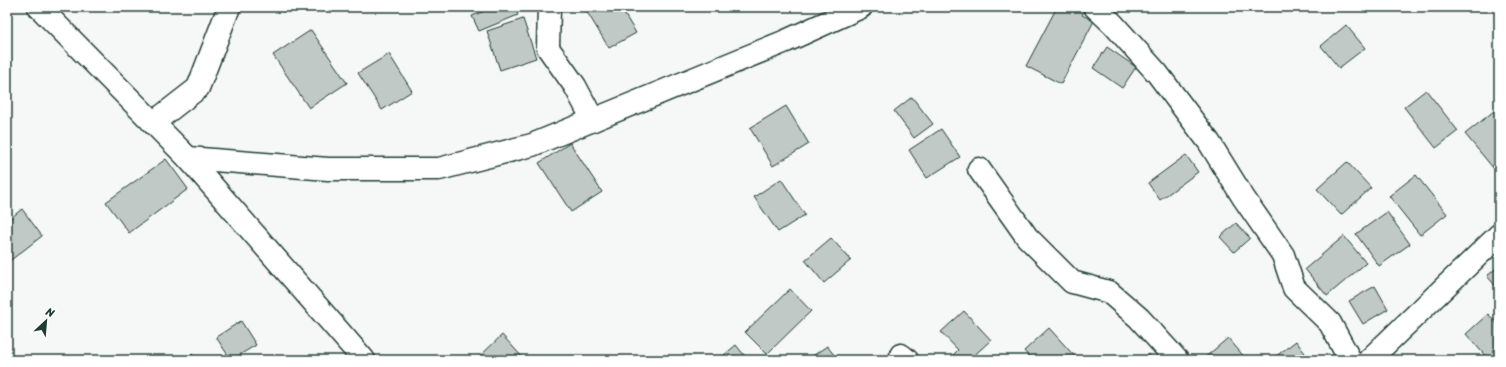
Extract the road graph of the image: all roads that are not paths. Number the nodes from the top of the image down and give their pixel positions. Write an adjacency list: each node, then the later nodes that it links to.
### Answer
1 (39, 7): 7 (street)
2 (229, 7): 7 (street)
3 (548, 7): 6 (street)
4 (861, 7): 6 (street)
5 (1095, 7): 13 (street)
6 (593, 120): 8 (street)
7 (153, 123): 8 (street)
8 (188, 158): 11 (street)
9 (979, 169): 12 (street)
10 (1499, 236): 14 (street)
11 (364, 360)
12 (1177, 360)
13 (1350, 360)
14 (1369, 360)

